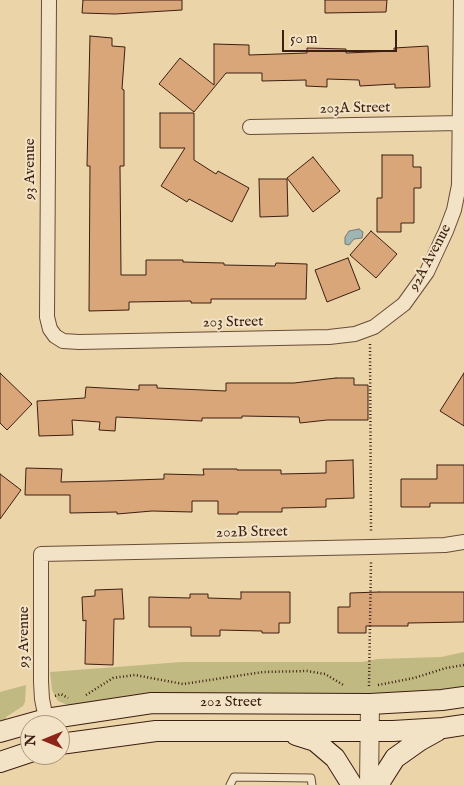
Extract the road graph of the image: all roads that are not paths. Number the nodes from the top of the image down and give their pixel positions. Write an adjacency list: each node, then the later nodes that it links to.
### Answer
1 (49, 0): 6 (street, 93 Avenue)
2 (461, 0): 3 (street, 92A Avenue)
3 (460, 123): 4 (street, 203A Street); 5 (street, 92A Avenue)
4 (250, 127)
5 (404, 304): 6 (street, 203 Street)
6 (55, 336)
7 (464, 542): 8 (street, 202B Street)
8 (41, 554): 11 (street, 93 Avenue)
9 (370, 695): 10 (main road, 202 Street); 12 (main road, 202 Street); 17 (street)
10 (464, 697)
11 (45, 715)
12 (70, 715)
13 (464, 725): 15 (main road, 202 Street)
14 (20, 726): 18 (main road, 202 Street)
15 (443, 728): 17 (main road, 202 Street); 26 (main road)
16 (285, 731): 17 (main road, 202 Street); 19 (main road, 202 Street); 24 (main road)
17 (370, 731): 25 (street)
18 (0, 732)
19 (70, 743)
20 (20, 755): 21 (main road)
21 (0, 762)
22 (230, 785): 23 (lane)
23 (312, 785)
24 (352, 785)
25 (369, 785)
26 (380, 785)

